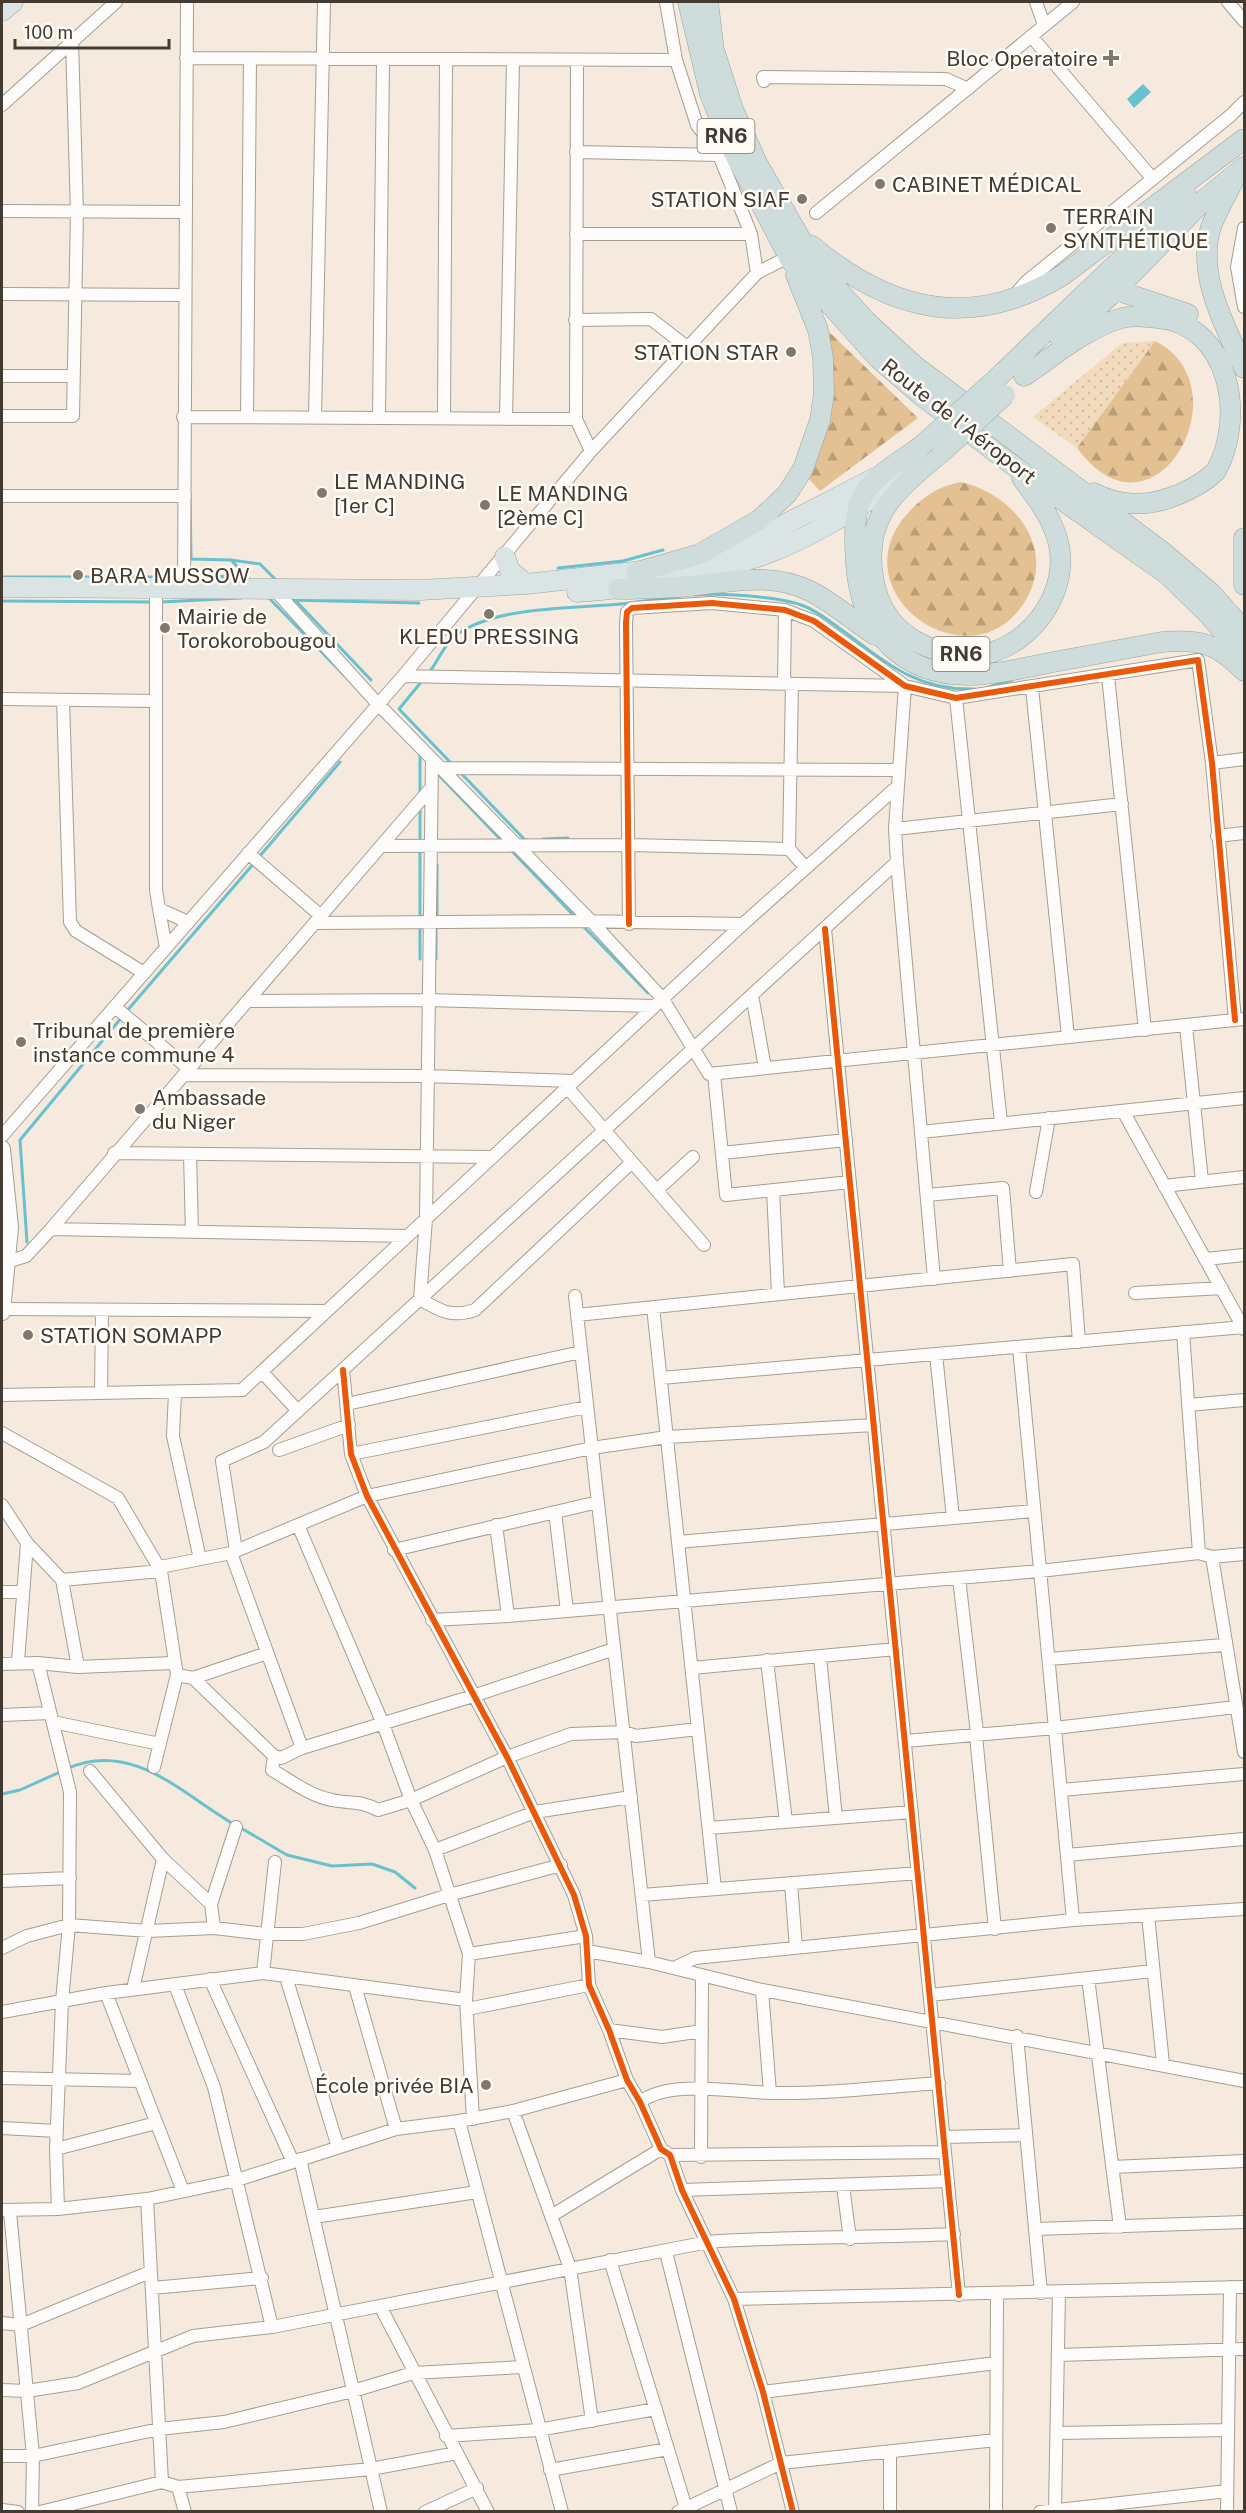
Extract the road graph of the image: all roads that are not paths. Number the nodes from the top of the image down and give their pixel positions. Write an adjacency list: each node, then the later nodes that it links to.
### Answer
1 (13, 2): 11 (main road)
2 (116, 2): 15 (street)
3 (187, 2): 16 (street)
4 (324, 2): 18 (street)
5 (666, 2): 22 (street)
6 (688, 2): 41 (highway, Route de l'Aéroport / RN6)
7 (708, 2): 38 (highway, Route de l'Aéroport / RN6)
8 (1036, 2): 13 (street)
9 (1073, 2): 13 (street)
10 (1228, 2): 12 (street)
11 (2, 11)
12 (1245, 21)
13 (1044, 25): 14 (street)
14 (1031, 36): 25 (street); 32 (street)
15 (72, 41): 27 (street); 35 (street)
16 (186, 58): 17 (street); 34 (street)
17 (250, 59): 18 (street); 61 (street)
18 (323, 59): 19 (street); 62 (street)
19 (383, 60): 20 (street); 63 (street)
20 (446, 60): 21 (street); 64 (street)
21 (513, 60): 23 (street); 65 (street)
22 (676, 60): 23 (street); 30 (street)
23 (577, 61): 29 (street)
24 (764, 81): 25 (street)
25 (968, 89): 36 (street)
26 (1245, 102): 32 (street)
27 (2, 105)
28 (1245, 139): 44 (highway); 48 (highway, RN6)
29 (576, 152): 30 (street); 39 (street)
30 (719, 155): 40 (street)
31 (1240, 171): 43 (highway); 51 (highway)
32 (1152, 178): 48 (street)
33 (2, 211): 35 (street)
34 (185, 212): 35 (street); 47 (street)
35 (77, 213): 46 (street)
36 (816, 213)
37 (1245, 228): 49 (street)
38 (797, 233): 48 (highway, RN6); 70 (highway, Route de l'Aéroport)
39 (576, 234): 40 (street); 50 (street)
40 (751, 234): 42 (street)
41 (790, 259): 42 (street); 69 (highway, Route de l'Aéroport / RN6); 77 (highway)
42 (757, 273): 53 (street)
43 (1116, 290): 44 (highway); 52 (highway); 57 (highway)
44 (1089, 291): 58 (highway)
45 (2, 294): 46 (street)
46 (75, 295): 47 (street); 56 (street)
47 (184, 295): 60 (street)
48 (1010, 301)
49 (1244, 305): 51 (street)
50 (575, 320): 53 (street); 66 (street)
51 (1225, 323): 52 (highway)
52 (1233, 342): 54 (highway)
53 (687, 347): 67 (street)
54 (1245, 368)
55 (2, 376): 56 (street)
56 (73, 376): 59 (street)
57 (1024, 376): 58 (highway); 70 (highway)
58 (999, 388): 68 (highway, bridge)
59 (2, 416)
60 (183, 417): 61 (street); 73 (street)
61 (247, 417): 62 (street)
62 (315, 417): 63 (street)
63 (379, 418): 64 (street)
64 (444, 418): 65 (street)
65 (506, 418): 66 (street)
66 (576, 419): 67 (street)
67 (591, 451): 76 (street)
68 (931, 453): 69 (highway, RN6); 71 (highway); 74 (main road)
69 (1011, 464): 89 (highway, Route de l'Aéroport)
70 (1063, 476): 87 (highway, Route de l'Aéroport)
71 (875, 478): 74 (highway); 77 (main road)
72 (2, 496): 73 (street)
73 (185, 496): 82 (street)
74 (856, 508): 84 (main road); 88 (highway)
75 (1245, 538): 79 (highway)
76 (505, 557): 78 (main road); 85 (street)
77 (638, 572): 78 (main road)
78 (526, 584): 85 (main road)
79 (1245, 585)
80 (156, 586): 81 (main road); 82 (main road); 100 (street)
81 (2, 587)
82 (184, 588): 83 (main road)
83 (273, 588): 85 (main road); 101 (street)
84 (618, 589): 85 (main road); 88 (highway)
85 (472, 590): 91 (street)
86 (785, 610): 93 (street); 94 (street); 95 (street)
87 (1245, 630)
88 (880, 639): 90 (highway)
89 (1245, 656)
90 (1245, 671)
91 (403, 676): 93 (street); 101 (street)
92 (1108, 676): 96 (street); 104 (street); 110 (street)
93 (626, 680): 94 (street); 105 (street)
94 (788, 684): 95 (street); 106 (street)
95 (905, 686): 97 (street); 107 (street)
96 (1032, 688): 97 (street); 111 (street)
97 (956, 698): 112 (street)
98 (2, 699): 99 (street)
99 (63, 700): 100 (street); 133 (street)
100 (155, 701): 124 (street)
101 (377, 703): 103 (street); 121 (street)
102 (1245, 759): 104 (street)
103 (436, 763): 105 (street); 109 (street); 118 (street)
104 (1212, 763): 115 (street)
105 (626, 769): 106 (street); 116 (street)
106 (790, 769): 107 (street); 120 (street)
107 (899, 770): 108 (street)
108 (898, 786): 113 (street); 123 (street)
109 (431, 789): 117 (street); 119 (street)
110 (1122, 804): 111 (street); 141 (street)
111 (1045, 813): 112 (street); 142 (street)
112 (969, 822): 113 (street); 143 (street)
113 (896, 829): 122 (street)
114 (1245, 833): 115 (street)
115 (1217, 836): 139 (street)
116 (630, 845): 118 (street); 120 (street); 129 (street)
117 (381, 846): 119 (street); 125 (street)
118 (517, 846): 119 (street); 127 (street)
119 (430, 847): 128 (street)
120 (789, 849): 123 (street)
121 (248, 853): 125 (street); 126 (street)
122 (897, 862): 131 (street); 145 (street)
123 (805, 867): 130 (street)
124 (159, 909): 126 (street); 132 (street)
125 (318, 919): 128 (street); 136 (street)
126 (188, 922): 132 (street)
127 (592, 922): 128 (street); 129 (street); 137 (street)
128 (428, 923): 135 (street)
129 (629, 924): 130 (street)
130 (742, 924): 137 (street)
131 (825, 929): 134 (street); 146 (street)
132 (166, 948): 133 (street)
133 (144, 973): 138 (street)
134 (752, 995): 144 (street); 147 (street)
135 (427, 1000): 136 (street); 137 (street); 150 (street)
136 (247, 1001): 148 (street)
137 (658, 1002): 144 (street); 151 (street)
138 (115, 1007): 148 (street); 159 (street)
139 (1240, 1020): 140 (street)
140 (1186, 1026): 141 (street); 153 (street)
141 (1145, 1030): 142 (street)
142 (1068, 1038): 143 (street)
143 (993, 1045): 145 (street); 156 (street)
144 (694, 1049): 149 (street); 157 (street)
145 (914, 1053): 146 (street); 158 (street)
146 (838, 1061): 147 (street); 160 (street)
147 (765, 1068): 149 (street)
148 (185, 1071): 150 (street); 162 (street)
149 (714, 1074): 163 (street)
150 (426, 1076): 151 (street); 165 (street)
151 (570, 1084): 157 (street); 166 (street)
152 (1245, 1098): 153 (street)
153 (1194, 1104): 154 (street); 170 (street)
154 (1123, 1111): 155 (street); 172 (street)
155 (1049, 1118): 156 (street); 175 (street)
156 (1001, 1123): 158 (street)
157 (604, 1130): 168 (street); 193 (street)
158 (921, 1132): 176 (street)
159 (2, 1136)
160 (846, 1140): 163 (street); 171 (street)
161 (2, 1149): 177 (main road)
162 (114, 1153): 164 (street); 179 (street)
163 (722, 1153): 173 (street)
164 (190, 1154): 165 (street); 180 (street)
165 (425, 1155): 166 (street); 178 (street)
166 (492, 1157): 178 (street)
167 (693, 1157): 174 (street)
168 (632, 1162): 174 (street); 193 (street)
169 (1245, 1177): 170 (street)
170 (1202, 1181): 172 (street)
171 (850, 1182): 173 (street); 188 (street)
172 (1164, 1186): 184 (street)
173 (773, 1190): 191 (street)
174 (657, 1191): 182 (street)
175 (1036, 1192)
176 (927, 1195): 186 (street); 187 (street)
177 (5, 1215): 185 (main road)
178 (426, 1219): 181 (street); 193 (street)
179 (51, 1229): 180 (street); 185 (street)
180 (192, 1232): 181 (street)
181 (407, 1236): 197 (street)
182 (704, 1245)
183 (1245, 1255): 184 (street)
184 (1206, 1259): 189 (street)
185 (7, 1262): 196 (main road)
186 (1010, 1271): 187 (street); 201 (street)
187 (934, 1278): 188 (street)
188 (860, 1286): 191 (street); 205 (street)
189 (1222, 1288): 190 (street); 199 (street)
190 (1135, 1293)
191 (778, 1294): 194 (street)
192 (574, 1296): 198 (street)
193 (420, 1299): 206 (street)
194 (653, 1307): 198 (street); 208 (street)
195 (102, 1310): 196 (street); 197 (street); 210 (street)
196 (2, 1311)
197 (327, 1311): 207 (street)
198 (577, 1315): 203 (street)
199 (1244, 1328): 200 (street)
200 (1183, 1332): 201 (street); 214 (street)
201 (1079, 1342): 202 (street)
202 (1019, 1347): 204 (street); 227 (street)
203 (581, 1352): 213 (street); 215 (street)
204 (936, 1354): 205 (street); 229 (street)
205 (867, 1360): 208 (street); 218 (street)
206 (343, 1370): 213 (street); 216 (street)
207 (262, 1371): 209 (street); 216 (street)
208 (661, 1378): 220 (street)
209 (175, 1392): 210 (street); 239 (street)
210 (101, 1393): 211 (street)
211 (2, 1395)
212 (1245, 1400): 214 (street)
213 (347, 1404): 217 (street)
214 (1188, 1405): 238 (street)
215 (587, 1407): 221 (street); 223 (street)
216 (298, 1411): 236 (street)
217 (349, 1425): 222 (street); 223 (street)
218 (874, 1425): 220 (street); 230 (street)
219 (2, 1433): 240 (street)
220 (667, 1437): 221 (street); 233 (street)
221 (592, 1448): 224 (street); 225 (street)
222 (279, 1450)
223 (351, 1454): 224 (street)
224 (368, 1496): 231 (street); 235 (street)
225 (598, 1503): 228 (street); 248 (street)
226 (2, 1505): 234 (street)
227 (1034, 1511): 229 (street); 241 (street)
228 (555, 1512): 232 (street); 249 (street)
229 (953, 1518): 230 (street)
230 (884, 1524): 233 (street); 244 (street)
231 (298, 1525): 236 (street); 270 (street)
232 (496, 1525): 235 (street); 250 (street)
233 (678, 1542): 247 (street)
234 (27, 1543): 243 (street); 246 (street)
235 (394, 1550): 251 (street)
236 (233, 1552): 239 (street); 255 (street)
237 (1245, 1554): 238 (street)
238 (1205, 1555): 241 (street); 252 (street)
239 (201, 1559): 240 (street)
240 (161, 1569): 243 (street); 264 (street)
241 (1040, 1571): 242 (street); 257 (street)
242 (958, 1578): 244 (street); 274 (street)
243 (62, 1580): 262 (street)
244 (889, 1584): 247 (street); 254 (street)
245 (2, 1592): 246 (street)
246 (23, 1592): 259 (street)
247 (684, 1601): 248 (street); 263 (street)
248 (610, 1607): 249 (street); 253 (street)
249 (567, 1611): 250 (street)
250 (508, 1616): 251 (street)
251 (432, 1620): 266 (street)
252 (1224, 1645): 257 (street); 267 (street)
253 (614, 1649): 266 (street); 273 (street)
254 (896, 1649): 256 (street); 275 (street)
255 (267, 1653): 265 (street); 277 (street)
256 (820, 1657): 258 (street); 289 (street)
257 (1049, 1659): 271 (street)
258 (767, 1660): 263 (street); 290 (street)
259 (18, 1662): 260 (street); 261 (street)
260 (38, 1663): 262 (street); 269 (street)
261 (2, 1664)
262 (78, 1667): 264 (street)
263 (692, 1668): 272 (street)
264 (175, 1669): 265 (street); 276 (street)
265 (193, 1678): 279 (street)
266 (473, 1696): 270 (street); 280 (street)
267 (1236, 1707): 271 (street); 278 (street)
268 (2, 1715): 269 (street)
269 (51, 1718): 276 (street); 300 (street)
270 (383, 1724): 277 (street); 286 (street)
271 (1055, 1728): 274 (street); 284 (street)
272 (698, 1729): 273 (street); 292 (street)
273 (624, 1732): 280 (street); 285 (street)
274 (977, 1734): 275 (street); 312 (street)
275 (905, 1741): 288 (street)
276 (160, 1743): 281 (street)
277 (302, 1748): 279 (street)
278 (1245, 1752)
279 (274, 1756): 286 (street)
280 (507, 1757): 286 (street); 287 (street)
281 (154, 1767)
282 (90, 1771): 296 (street)
283 (1245, 1774): 284 (street)
284 (1061, 1790): 295 (street)
285 (631, 1797): 287 (street); 305 (street)
286 (411, 1800): 294 (street)
287 (535, 1812): 294 (street); 298 (street)
288 (912, 1812): 289 (street); 299 (street)
289 (836, 1818): 290 (street)
290 (786, 1822): 292 (street)
291 (237, 1827): 306 (street)
292 (709, 1828): 303 (street)
293 (1245, 1839): 295 (street)
294 (435, 1850): 304 (street)
295 (1067, 1855): 309 (street)
296 (164, 1859): 306 (street); 313 (street)
297 (275, 1862): 314 (street)
298 (561, 1865): 304 (street); 316 (street)
299 (918, 1874): 302 (street); 315 (street)
300 (70, 1878): 301 (street); 310 (street)
301 (2, 1881)
302 (790, 1883): 303 (street); 318 (street)
303 (715, 1889): 305 (street)
304 (449, 1895): 314 (street); 320 (street)
305 (642, 1895): 321 (street)
306 (211, 1904): 311 (street)
307 (1244, 1909): 308 (street)
308 (1148, 1915): 309 (street); 323 (street)
309 (1073, 1920): 312 (street)
310 (69, 1924): 313 (street); 317 (street); 336 (street)
311 (214, 1928): 313 (street); 314 (street)
312 (995, 1929): 315 (street)
313 (148, 1930): 332 (street)
314 (266, 1935): 324 (street)
315 (924, 1935): 318 (street); 335 (street)
316 (586, 1936): 319 (street); 320 (street)
317 (2, 1948)
318 (796, 1948): 322 (street)
319 (587, 1951): 321 (street); 330 (street)
320 (469, 1954): 337 (street)
321 (650, 1962): 322 (street)
322 (674, 1968): 325 (street)
323 (1153, 1971): 327 (street); 344 (street)
324 (263, 1973): 326 (street); 328 (street)
325 (702, 1975): 333 (street); 341 (street)
326 (286, 1977): 331 (street); 363 (street)
327 (1088, 1978): 335 (street); 343 (street)
328 (210, 1979): 329 (street); 368 (street)
329 (175, 1984): 332 (street); 371 (street)
330 (589, 1985): 337 (street); 340 (street)
331 (355, 1986): 337 (street); 359 (street)
332 (133, 1989): 334 (street)
333 (762, 1989): 339 (street); 352 (street)
334 (106, 1993): 336 (street); 348 (street)
335 (930, 1995): 339 (street)
336 (62, 2001): 338 (street); 346 (street)
337 (467, 2005): 355 (street)
338 (2, 2012)
339 (933, 2021): 342 (street); 350 (street)
340 (609, 2030): 341 (street); 347 (street)
341 (702, 2031): 351 (street)
342 (1017, 2036): 343 (street); 361 (street)
343 (1097, 2051): 344 (street); 370 (street)
344 (1163, 2064): 349 (street)
345 (2, 2078): 346 (street)
346 (59, 2079): 348 (street); 360 (street)
347 (627, 2080): 353 (street); 354 (street)
348 (140, 2081): 357 (street)
349 (1245, 2081)
350 (939, 2084): 352 (street); 362 (street)
351 (702, 2088): 352 (street); 353 (street); 367 (street)
352 (770, 2093)
353 (640, 2102): 365 (street)
354 (513, 2111): 355 (street); 380 (street)
355 (473, 2119): 356 (street)
356 (459, 2121): 359 (street); 376 (street)
357 (156, 2122): 364 (street); 375 (street)
358 (2, 2128): 360 (street)
359 (396, 2129): 363 (street)
360 (57, 2131): 364 (street)
361 (1026, 2135): 362 (street); 384 (street)
362 (944, 2137): 366 (street)
363 (338, 2147): 368 (street)
364 (56, 2149): 378 (street)
365 (666, 2152): 367 (street); 374 (street); 380 (street)
366 (945, 2152): 367 (street); 372 (street)
367 (701, 2157)
368 (297, 2161): 371 (street); 381 (street)
369 (1245, 2161): 370 (street)
370 (1112, 2167): 383 (street)
371 (237, 2180): 375 (street); 392 (street)
372 (948, 2181): 373 (street); 385 (street)
373 (843, 2186): 374 (street); 386 (street)
374 (682, 2190): 387 (street)
375 (183, 2191): 377 (street)
376 (477, 2193): 381 (street); 393 (street)
377 (147, 2199): 378 (street); 391 (street)
378 (58, 2209): 379 (street)
379 (6, 2211): 405 (street)
380 (551, 2216): 390 (street)
381 (314, 2217): 403 (street)
382 (1245, 2222): 383 (street)
383 (1120, 2227): 384 (street)
384 (1035, 2229): 398 (street)
385 (954, 2234): 386 (street); 400 (street)
386 (850, 2239): 387 (street)
387 (708, 2242): 388 (street); 401 (street)
388 (666, 2252): 389 (street); 437 (street)
389 (610, 2260): 390 (street); 418 (street)
390 (570, 2268): 393 (street); 419 (street)
391 (150, 2272): 395 (street); 405 (street)
392 (262, 2278): 395 (street); 406 (street)
393 (500, 2282): 402 (street); 412 (street)
394 (1245, 2287): 396 (street)
395 (152, 2288): 409 (street)
396 (1230, 2288): 397 (street); 407 (street)
397 (1059, 2292): 398 (street); 410 (street)
398 (1041, 2293): 399 (street)
399 (997, 2294): 400 (street); 411 (street)
400 (960, 2295): 401 (street)
401 (734, 2299): 417 (street)
402 (380, 2306): 403 (street); 413 (street)
403 (336, 2315): 406 (street); 416 (street)
404 (2, 2323): 405 (street)
405 (21, 2325): 415 (street)
406 (272, 2327): 409 (street)
407 (1229, 2349): 408 (street); 410 (street); 422 (street)
408 (1245, 2349)
409 (155, 2350): 415 (street); 420 (street)
410 (1058, 2355): 423 (street)
411 (996, 2363): 417 (street); 425 (street)
412 (522, 2367): 413 (street); 421 (street)
413 (413, 2373): 416 (street); 424 (street)
414 (2, 2390): 415 (street)
415 (27, 2391): 430 (street)
416 (353, 2391): 420 (street); 432 (street)
417 (763, 2392): 431 (street)
418 (656, 2409): 419 (street); 426 (street)
419 (592, 2421): 421 (street)
420 (159, 2429): 430 (street); 434 (street)
421 (538, 2430): 424 (street); 433 (street)
422 (1228, 2430): 423 (street); 438 (street)
423 (1057, 2433): 441 (street)
424 (446, 2436): 428 (street)
425 (996, 2440): 427 (street); 453 (street)
426 (668, 2449): 433 (street); 440 (street)
427 (890, 2452): 431 (street); 452 (street)
428 (457, 2453): 432 (street); 436 (street)
429 (2, 2456): 430 (street)
430 (33, 2457): 443 (street)
431 (781, 2463): 437 (street); 451 (street)
432 (371, 2469): 435 (street); 446 (street)
433 (549, 2470): 449 (street)
434 (162, 2481): 435 (street); 444 (street)
435 (178, 2487): 445 (street)
436 (477, 2488): 447 (street); 448 (street)
437 (725, 2489): 440 (street); 450 (street)
438 (1227, 2491): 441 (street); 455 (street)
439 (2, 2510): 442 (street)
440 (682, 2510)
441 (1055, 2510): 454 (street)
442 (18, 2511)
443 (33, 2511)
444 (40, 2511)
445 (185, 2511)
446 (381, 2511)
447 (425, 2511)
448 (488, 2511)
449 (562, 2511)
450 (731, 2511)
451 (793, 2511)
452 (890, 2511)
453 (996, 2511)
454 (1040, 2511)
455 (1227, 2511)

